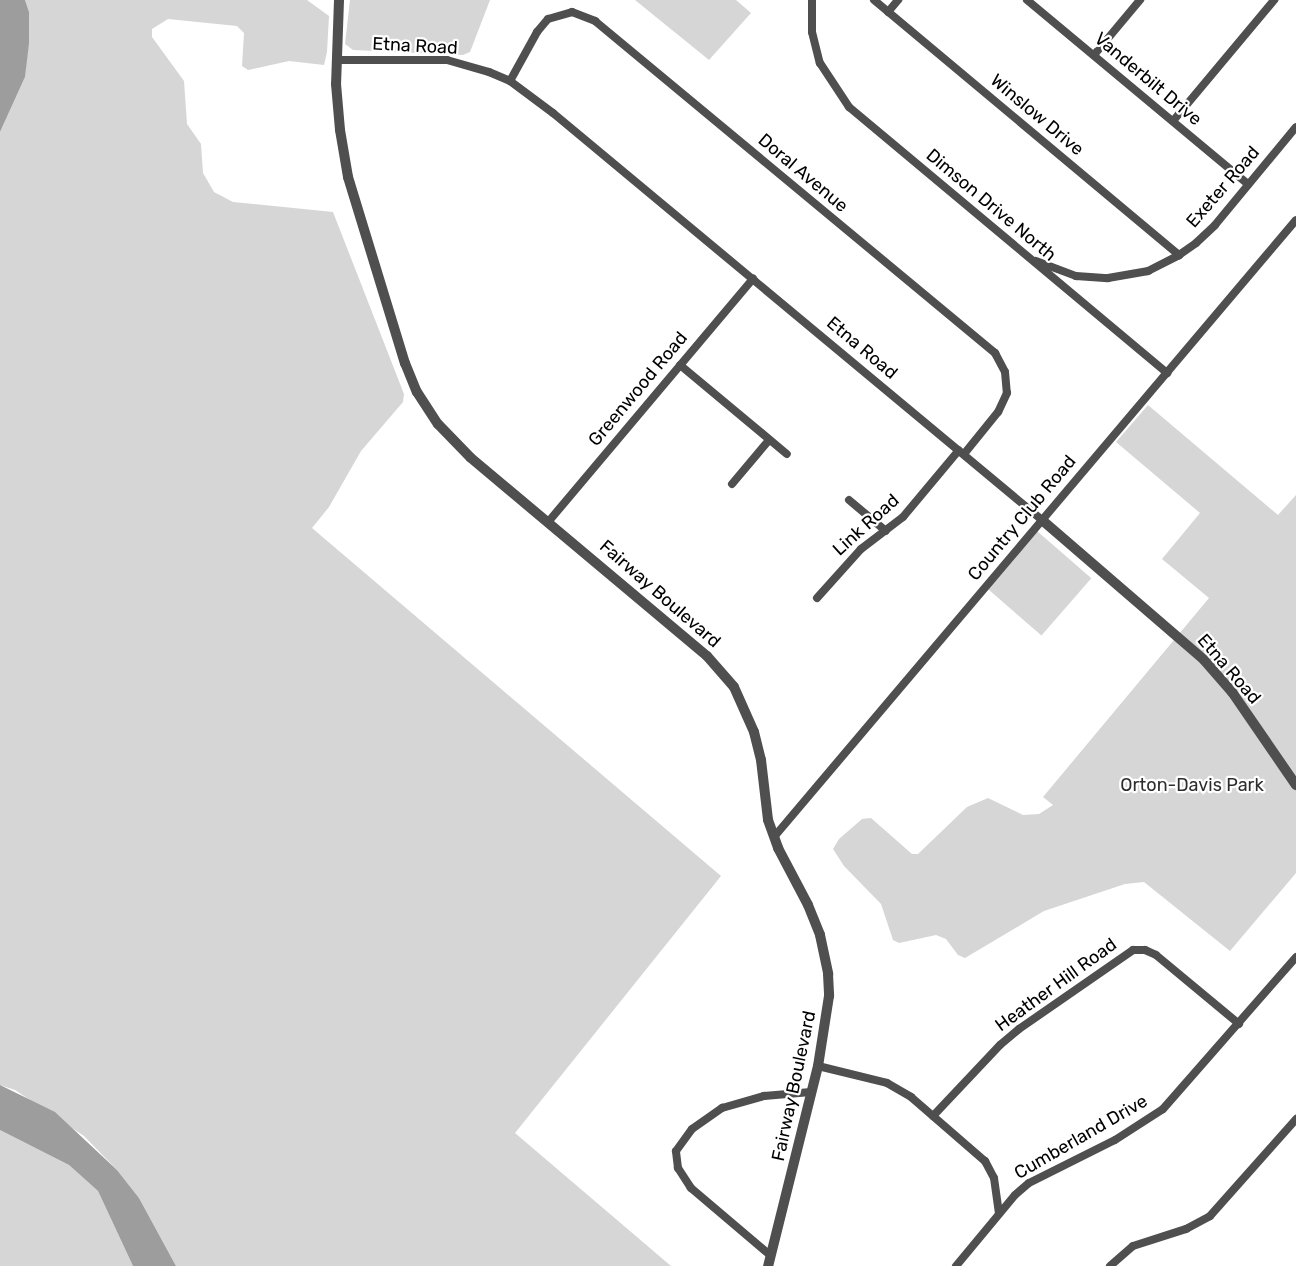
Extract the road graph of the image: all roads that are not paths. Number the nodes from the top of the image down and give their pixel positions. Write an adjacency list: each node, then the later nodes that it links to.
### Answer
1 (339, 0): 10 (street, Fairway Boulevard)
2 (812, 0): 17 (street, Dimson Drive North)
3 (874, 0): 8 (street, Winslow Drive)
4 (898, 0): 8 (street)
5 (1028, 0): 9 (street, Vanderbilt Drive)
6 (1140, 0): 9 (street)
7 (1274, 0): 12 (street)
8 (888, 12): 16 (street, Winslow Drive)
9 (1094, 55): 12 (street, Vanderbilt Drive)
10 (336, 60): 11 (street, Etna Road); 27 (street, Fairway Boulevard)
11 (510, 81): 18 (street, Etna Road); 22 (street, Doral Avenue)
12 (1173, 121): 14 (street, Vanderbilt Drive)
13 (1296, 127): 14 (street, Exeter Road)
14 (1248, 184): 16 (street, Exeter Road)
15 (1296, 220): 20 (street, Country Club Road)
16 (1179, 255): 17 (street, Exeter Road)
17 (1030, 259): 20 (street, Dimson Drive North)
18 (753, 279): 19 (street, Greenwood Road); 22 (street, Etna Road)
19 (680, 365): 21 (street); 27 (street, Greenwood Road)
20 (1167, 373): 26 (street, Country Club Road)
21 (769, 440): 23 (street); 24 (street)
22 (961, 452): 26 (street, Etna Road); 28 (street, Link Road)
23 (787, 454)
24 (732, 484)
25 (849, 500): 28 (street)
26 (1042, 520): 30 (street, Etna Road); 31 (street, Country Club Road)
27 (549, 521): 31 (street, Fairway Boulevard)
28 (886, 531): 29 (street, Link Road)
29 (817, 598)
30 (1296, 785)
31 (774, 837): 34 (street, Fairway Boulevard)
32 (1296, 957): 33 (street, Cumberland Drive)
33 (1239, 1024): 36 (street, Heather Hill Road); 38 (street, Cumberland Drive)
34 (818, 1066): 35 (street, Fairway Boulevard); 36 (street)
35 (811, 1092): 39 (street, Fairway Boulevard); 39 (street)
36 (933, 1116): 38 (street)
37 (1296, 1119): 41 (street)
38 (999, 1214): 40 (street, Cumberland Drive)
39 (769, 1261)
40 (956, 1266)
41 (1110, 1266)

